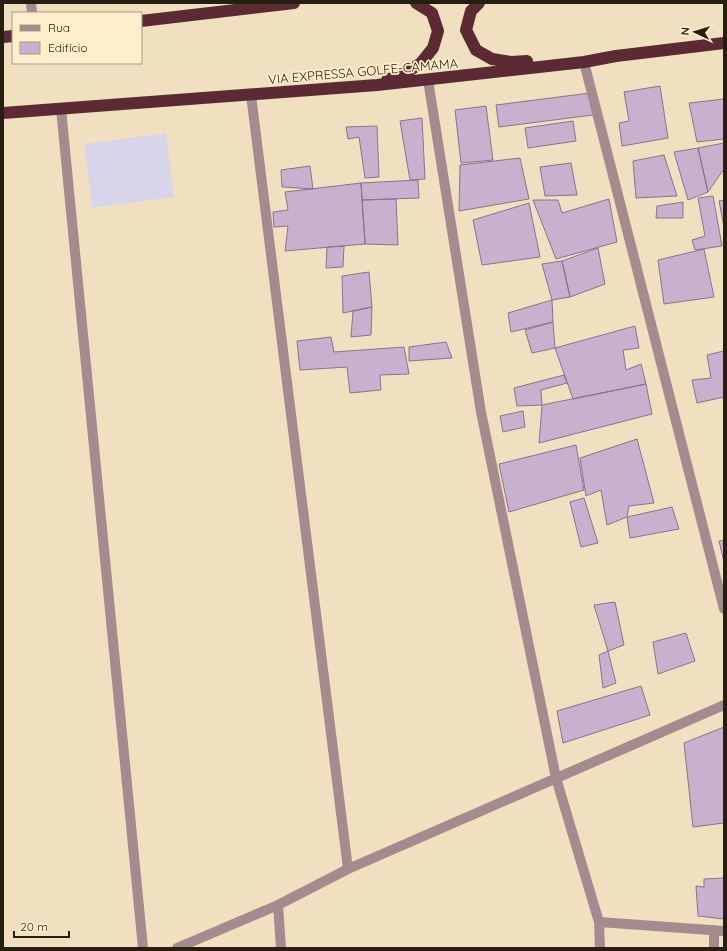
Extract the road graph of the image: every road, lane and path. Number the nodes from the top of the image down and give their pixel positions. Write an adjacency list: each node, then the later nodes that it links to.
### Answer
1 (294, 3): 4 (highway)
2 (416, 3): 10 (highway)
3 (479, 3): 7 (highway)
4 (219, 8): 5 (highway)
5 (142, 21)
6 (724, 43): 7 (highway, VIA EXPRESSA GOLFE-CAMAMA)
7 (616, 56): 8 (highway, VIA EXPRESSA GOLFE-CAMAMA)
8 (584, 62): 9 (highway, VIA EXPRESSA GOLFE-CAMAMA); 14 (street)
9 (428, 80): 10 (highway, VIA EXPRESSA GOLFE-CAMAMA); 16 (street)
10 (377, 85): 11 (highway, VIA EXPRESSA GOLFE-CAMAMA)
11 (251, 94): 12 (highway, VIA EXPRESSA GOLFE-CAMAMA); 17 (street)
12 (61, 110): 13 (highway, VIA EXPRESSA GOLFE-CAMAMA); 21 (street)
13 (3, 114)
14 (724, 609)
15 (724, 705): 16 (street)
16 (556, 778): 17 (street); 19 (street)
17 (348, 869): 18 (street)
18 (278, 905): 22 (street); 23 (street)
19 (599, 922): 20 (street); 24 (street)
20 (719, 930): 25 (street)
21 (143, 948)
22 (177, 948)
23 (280, 948)
24 (600, 948)
25 (714, 948)

